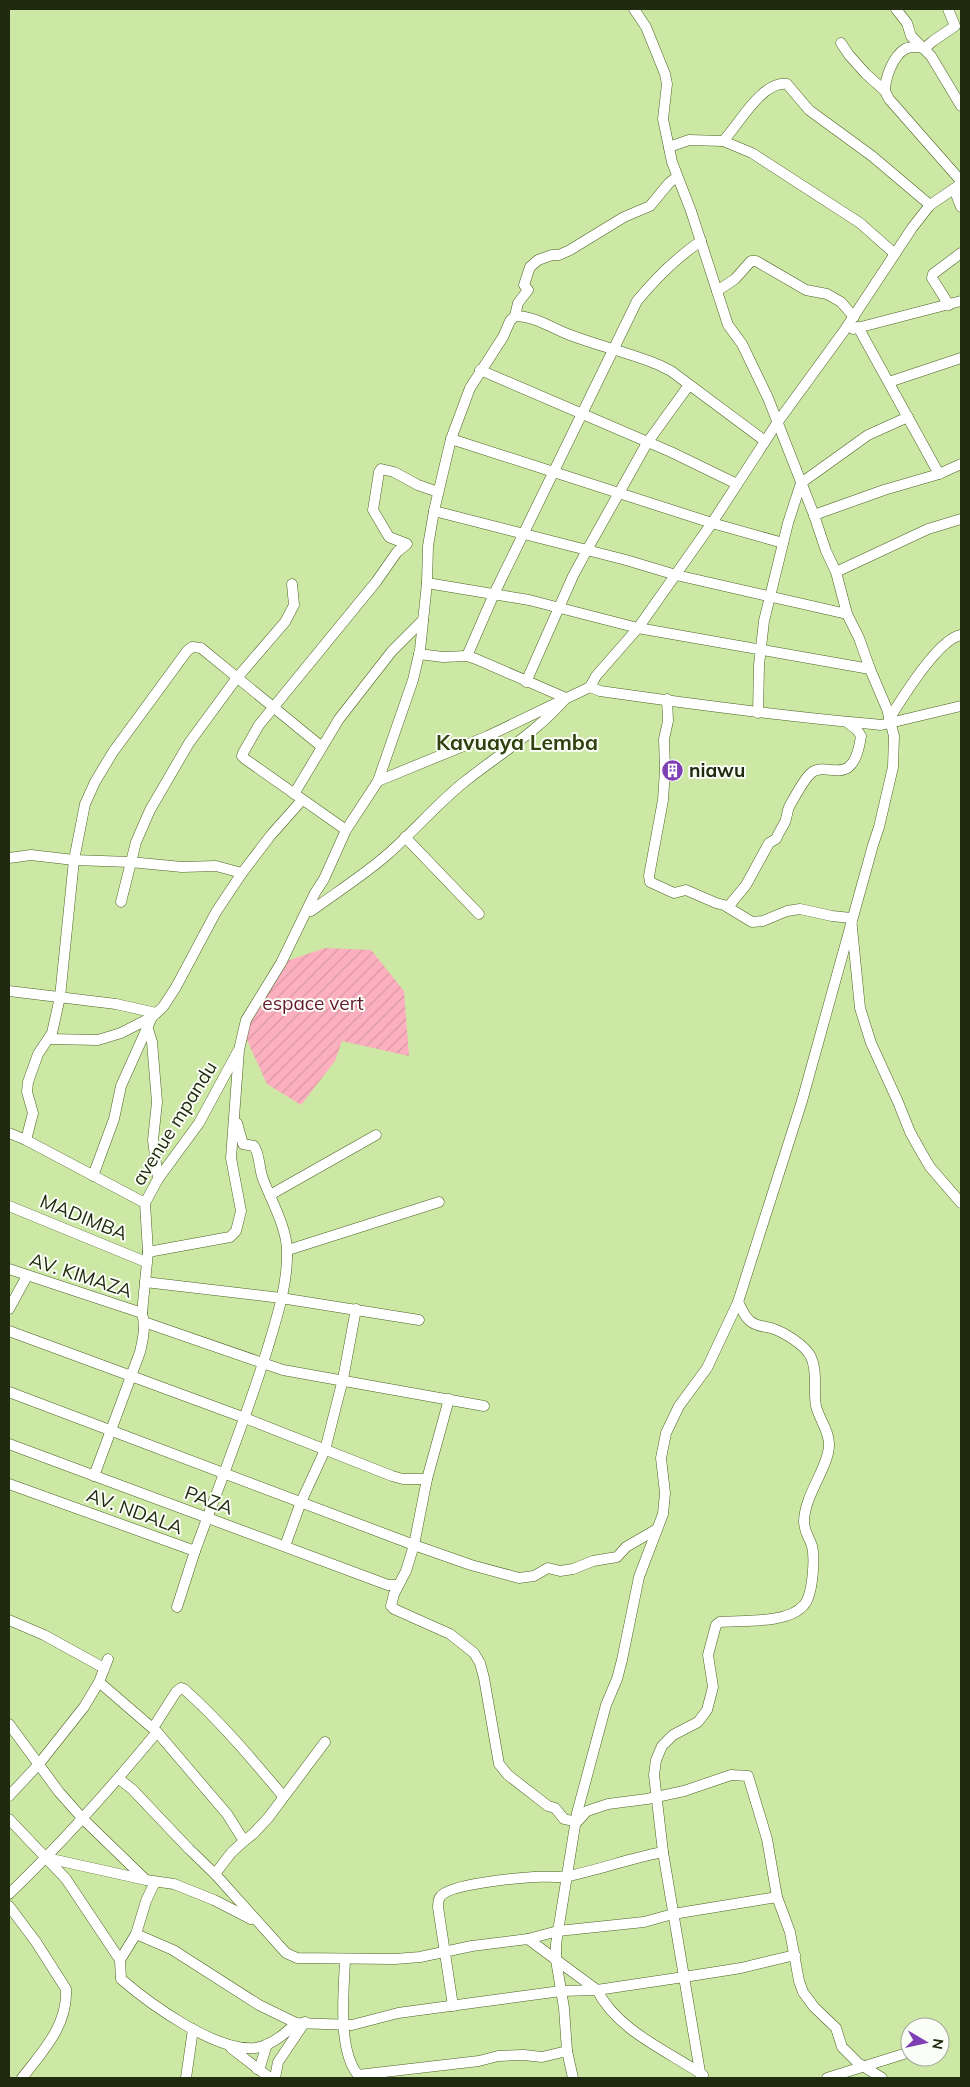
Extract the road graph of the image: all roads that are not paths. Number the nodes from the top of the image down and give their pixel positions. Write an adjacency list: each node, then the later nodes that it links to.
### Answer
1 (896, 9): 5 (street)
2 (948, 9): 5 (street)
3 (640, 11): 9 (street)
4 (842, 42): 6 (street)
5 (925, 48): 6 (street); 7 (street)
6 (885, 91): 11 (street)
7 (961, 106)
8 (723, 141): 9 (street); 12 (street); 16 (street)
9 (669, 148): 10 (street)
10 (677, 177): 14 (street); 20 (street)
11 (959, 185): 12 (street); 13 (street)
12 (930, 205): 16 (street)
13 (961, 207)
14 (701, 241): 17 (street); 24 (street)
15 (961, 253): 19 (street)
16 (895, 254): 21 (street)
17 (717, 291): 21 (street); 31 (street)
18 (961, 301): 19 (street)
19 (949, 305): 22 (street)
20 (514, 316): 24 (street); 26 (street)
21 (854, 317): 23 (street)
22 (858, 327): 23 (street); 27 (street)
23 (844, 331): 31 (street)
24 (614, 350): 28 (street); 29 (street)
25 (961, 358): 27 (street)
26 (480, 370): 29 (street); 32 (street)
27 (889, 382): 30 (street)
28 (689, 385): 33 (street); 34 (street)
29 (581, 413): 34 (street); 36 (street)
30 (908, 417): 37 (street); 38 (street)
31 (777, 423): 33 (street); 38 (street)
32 (451, 439): 36 (street); 40 (street)
33 (765, 441): 39 (street)
34 (647, 443): 39 (street); 41 (street)
35 (961, 464): 37 (street)
36 (552, 473): 41 (street); 46 (street)
37 (939, 474): 43 (street)
38 (801, 483): 43 (street); 47 (street)
39 (737, 484): 45 (street)
40 (438, 492): 42 (street); 70 (street)
41 (619, 493): 45 (street); 48 (street)
42 (434, 511): 46 (street); 51 (street)
43 (814, 515): 49 (street)
44 (961, 519): 49 (street)
45 (712, 523): 47 (street); 50 (street)
46 (523, 534): 48 (street); 53 (street)
47 (783, 543): 54 (street)
48 (587, 550): 50 (street); 55 (street)
49 (836, 572): 56 (street)
50 (676, 575): 54 (street); 58 (street)
51 (427, 583): 53 (street); 57 (street)
52 (292, 584): 64 (street)
53 (494, 594): 55 (street); 62 (street)
54 (769, 597): 56 (street); 60 (street)
55 (559, 608): 58 (street); 65 (street)
56 (847, 614): 63 (street)
57 (423, 620): 61 (street); 74 (street)
58 (638, 628): 60 (street); 66 (street)
59 (961, 636): 72 (street)
60 (761, 650): 63 (street); 71 (street)
61 (419, 654): 62 (street); 75 (street)
62 (467, 656): 65 (street)
63 (870, 669): 72 (street)
64 (236, 679): 70 (street); 80 (street); 81 (street)
65 (526, 682): 67 (street)
66 (590, 687): 67 (street); 68 (street)
67 (566, 698): 75 (street); 78 (street)
68 (667, 699): 71 (street); 84 (street)
69 (961, 706): 72 (street)
70 (273, 708): 74 (street); 76 (street)
71 (758, 714): 73 (street)
72 (889, 720): 73 (street); 87 (street)
73 (847, 722): 84 (street)
74 (322, 747): 76 (street)
75 (378, 781): 77 (street)
76 (298, 797): 77 (street); 82 (street)
77 (346, 830): 92 (street)
78 (405, 837): 85 (street); 86 (street)
79 (9, 858): 80 (street)
80 (74, 860): 81 (street); 89 (street)
81 (130, 862): 82 (street); 83 (street)
82 (242, 873): 90 (street)
83 (121, 902)
84 (728, 906): 87 (street)
85 (311, 911)
86 (479, 914)
87 (851, 918): 102 (street); 110 (street)
88 (9, 991): 89 (street)
89 (60, 997): 90 (street); 91 (street)
90 (152, 1019): 91 (street); 97 (street); 98 (street)
91 (49, 1039): 96 (street)
92 (238, 1050): 93 (street); 98 (street, avenue mpandu)
93 (234, 1113): 99 (street); 105 (street)
94 (9, 1133): 96 (street)
95 (376, 1135): 99 (street)
96 (26, 1140): 97 (street)
97 (93, 1176): 101 (street)
98 (158, 1179): 101 (street, avenue mpandu)
99 (270, 1195): 104 (street)
100 (439, 1202): 104 (street)
101 (145, 1203): 105 (street, avenue mpandu)
102 (961, 1203)
103 (9, 1206): 105 (street, MADIMBA)
104 (288, 1250): 109 (street)
105 (147, 1257): 108 (street, avenue mpandu)
106 (9, 1269): 107 (street, AV. KIMAZA)
107 (27, 1276): 111 (street); 113 (street, AV. KIMAZA)
108 (145, 1282): 109 (street); 113 (street, avenue mpandu)
109 (281, 1298): 112 (street); 116 (street)
110 (738, 1302): 132 (street); 147 (street)
111 (9, 1309)
112 (356, 1309): 114 (street); 118 (street)
113 (143, 1318): 116 (street, AV. KIMAZA); 117 (street, avenue mpandu)
114 (419, 1320)
115 (9, 1331): 117 (street)
116 (263, 1364): 118 (street, AV. KIMAZA); 122 (street)
117 (131, 1376): 122 (street); 123 (street, avenue mpandu)
118 (344, 1379): 120 (street, AV. KIMAZA); 125 (street)
119 (9, 1392): 123 (street)
120 (449, 1399): 121 (street, AV. KIMAZA); 128 (street)
121 (484, 1406)
122 (245, 1418): 125 (street); 126 (street)
123 (110, 1430): 126 (street); 127 (street, avenue mpandu)
124 (9, 1444): 127 (street, PAZA)
125 (325, 1450): 128 (street); 130 (street)
126 (225, 1474): 130 (street); 131 (street)
127 (94, 1476): 131 (street, PAZA)
128 (427, 1480): 134 (street)
129 (9, 1484): 135 (street, AV. NDALA)
130 (301, 1502): 133 (street); 134 (street)
131 (206, 1517): 133 (street, PAZA); 135 (street)
132 (657, 1529): 134 (street); 150 (street)
133 (284, 1546): 136 (street, PAZA)
134 (414, 1546): 136 (street)
135 (195, 1551): 137 (street, AV. NDALA)
136 (398, 1585): 150 (street)
137 (177, 1607)
138 (9, 1620): 139 (street)
139 (99, 1682): 141 (street); 143 (street)
140 (9, 1724): 143 (street)
141 (155, 1730): 144 (street); 146 (street); 151 (street)
142 (325, 1742): 146 (street)
143 (38, 1765): 145 (street); 149 (street)
144 (119, 1779): 149 (street); 154 (street)
145 (9, 1796)
146 (283, 1796): 151 (street)
147 (657, 1796): 150 (street); 152 (street); 158 (street)
148 (9, 1819): 153 (street)
149 (83, 1819): 153 (street); 156 (street)
150 (574, 1822): 155 (street)
151 (244, 1840): 154 (street)
152 (663, 1852): 155 (street); 160 (street)
153 (47, 1858): 156 (street); 157 (street); 168 (street)
154 (215, 1874): 161 (street)
155 (567, 1876): 162 (street); 165 (street)
156 (150, 1881): 161 (street); 163 (street)
157 (9, 1894)
158 (777, 1897): 160 (street); 166 (street)
159 (9, 1906): 185 (street)
160 (673, 1914): 162 (street); 170 (street)
161 (258, 1923): 167 (street)
162 (558, 1931): 164 (street); 169 (street)
163 (136, 1934): 168 (street); 174 (street)
164 (528, 1939): 165 (street); 169 (street)
165 (444, 1952): 167 (street); 173 (street)
166 (795, 1955): 170 (street); 181 (street)
167 (345, 1959): 175 (street)
168 (120, 1960): 176 (street)
169 (556, 1960): 171 (street); 172 (street)
170 (684, 1977): 171 (street); 184 (street)
171 (597, 1990): 172 (street); 184 (street)
172 (561, 1991): 173 (street); 179 (street)
173 (453, 2006): 175 (street)
174 (301, 2023): 175 (street); 178 (street); 188 (street)
175 (342, 2024): 183 (street)
176 (192, 2029): 177 (street); 186 (street)
177 (222, 2042): 178 (street); 182 (street)
178 (267, 2044): 182 (street)
179 (568, 2051): 183 (street); 189 (street)
180 (900, 2055): 181 (street)
181 (864, 2067): 190 (street); 191 (street)
182 (257, 2069): 187 (street)
183 (358, 2077)
184 (703, 2077)
185 (22, 2078)
186 (186, 2078)
187 (270, 2078)
188 (275, 2078)
189 (573, 2078)
190 (827, 2078)
191 (882, 2078)

